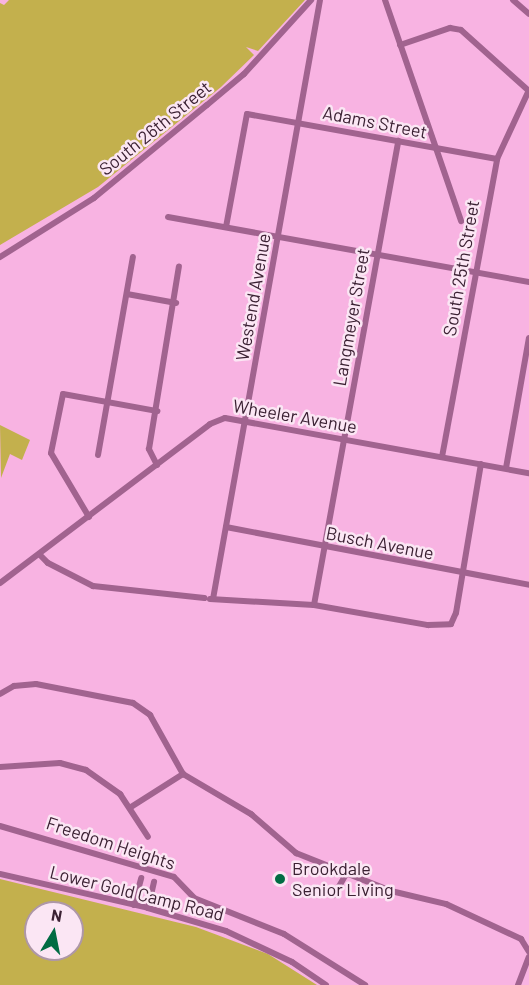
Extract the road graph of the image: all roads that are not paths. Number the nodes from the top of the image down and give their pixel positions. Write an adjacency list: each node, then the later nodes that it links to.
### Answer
1 (311, 0): 17 (street, South 26th Street)
2 (320, 0): 8 (street, Westend Avenue)
3 (385, 0): 6 (street)
4 (513, 0): 5 (street)
5 (529, 14)
6 (400, 45): 7 (street); 10 (street)
7 (529, 91): 11 (street, South 25th Street)
8 (300, 123): 9 (street, Adams Street); 14 (street, Adams Street); 15 (street, Westend Avenue)
9 (398, 141): 10 (street, Adams Street); 16 (street, Langmeyer Street)
10 (434, 148): 11 (street, Adams Street); 13 (street)
11 (496, 159): 20 (street, South 25th Street)
12 (168, 217): 14 (street)
13 (461, 221)
14 (226, 227): 15 (street)
15 (279, 236): 16 (street); 27 (street, Westend Avenue)
16 (377, 255): 20 (street); 28 (street, Langmeyer Street)
17 (0, 257)
18 (133, 258): 22 (street)
19 (179, 266): 23 (street)
20 (476, 272): 21 (street); 30 (street, South 25th Street)
21 (529, 282)
22 (127, 294): 23 (street); 25 (street)
23 (175, 303): 26 (street)
24 (529, 338): 33 (street)
25 (108, 402): 26 (street); 29 (street); 35 (street)
26 (156, 411): 32 (street)
27 (246, 421): 28 (street, Wheeler Avenue); 32 (street, Wheeler Avenue); 36 (street, Westend Avenue)
28 (344, 439): 30 (street, Wheeler Avenue); 37 (street, Langmeyer Street)
29 (98, 455)
30 (442, 457): 31 (street, Wheeler Avenue)
31 (481, 464): 33 (street, Wheeler Avenue); 39 (street)
32 (157, 465): 35 (street, Wheeler Avenue)
33 (506, 468): 34 (street, Wheeler Avenue)
34 (529, 473)
35 (89, 517): 38 (street, Wheeler Avenue)
36 (226, 527): 37 (street, Busch Avenue); 42 (street, Westend Avenue)
37 (325, 548): 39 (street, Busch Avenue); 43 (street, Langmeyer Street)
38 (40, 555): 40 (street, Wheeler Avenue); 42 (street)
39 (462, 573): 41 (street, Busch Avenue); 43 (street)
40 (0, 583)
41 (529, 585)
42 (209, 599): 43 (street)
43 (314, 605)
44 (0, 694): 46 (street)
45 (0, 767): 47 (street)
46 (183, 774): 47 (street); 51 (street)
47 (131, 807): 49 (street)
48 (0, 826): 58 (street, Freedom Heights)
49 (148, 837)
50 (0, 874): 53 (street, Lower Gold Camp Road)
51 (346, 874): 52 (street); 55 (street)
52 (334, 895)
53 (134, 905): 54 (street, Lower Gold Camp Road); 54 (street)
54 (148, 908): 57 (street, Lower Gold Camp Road)
55 (529, 952)
56 (529, 957): 59 (street)
57 (326, 985)
58 (364, 985)
59 (518, 985)

